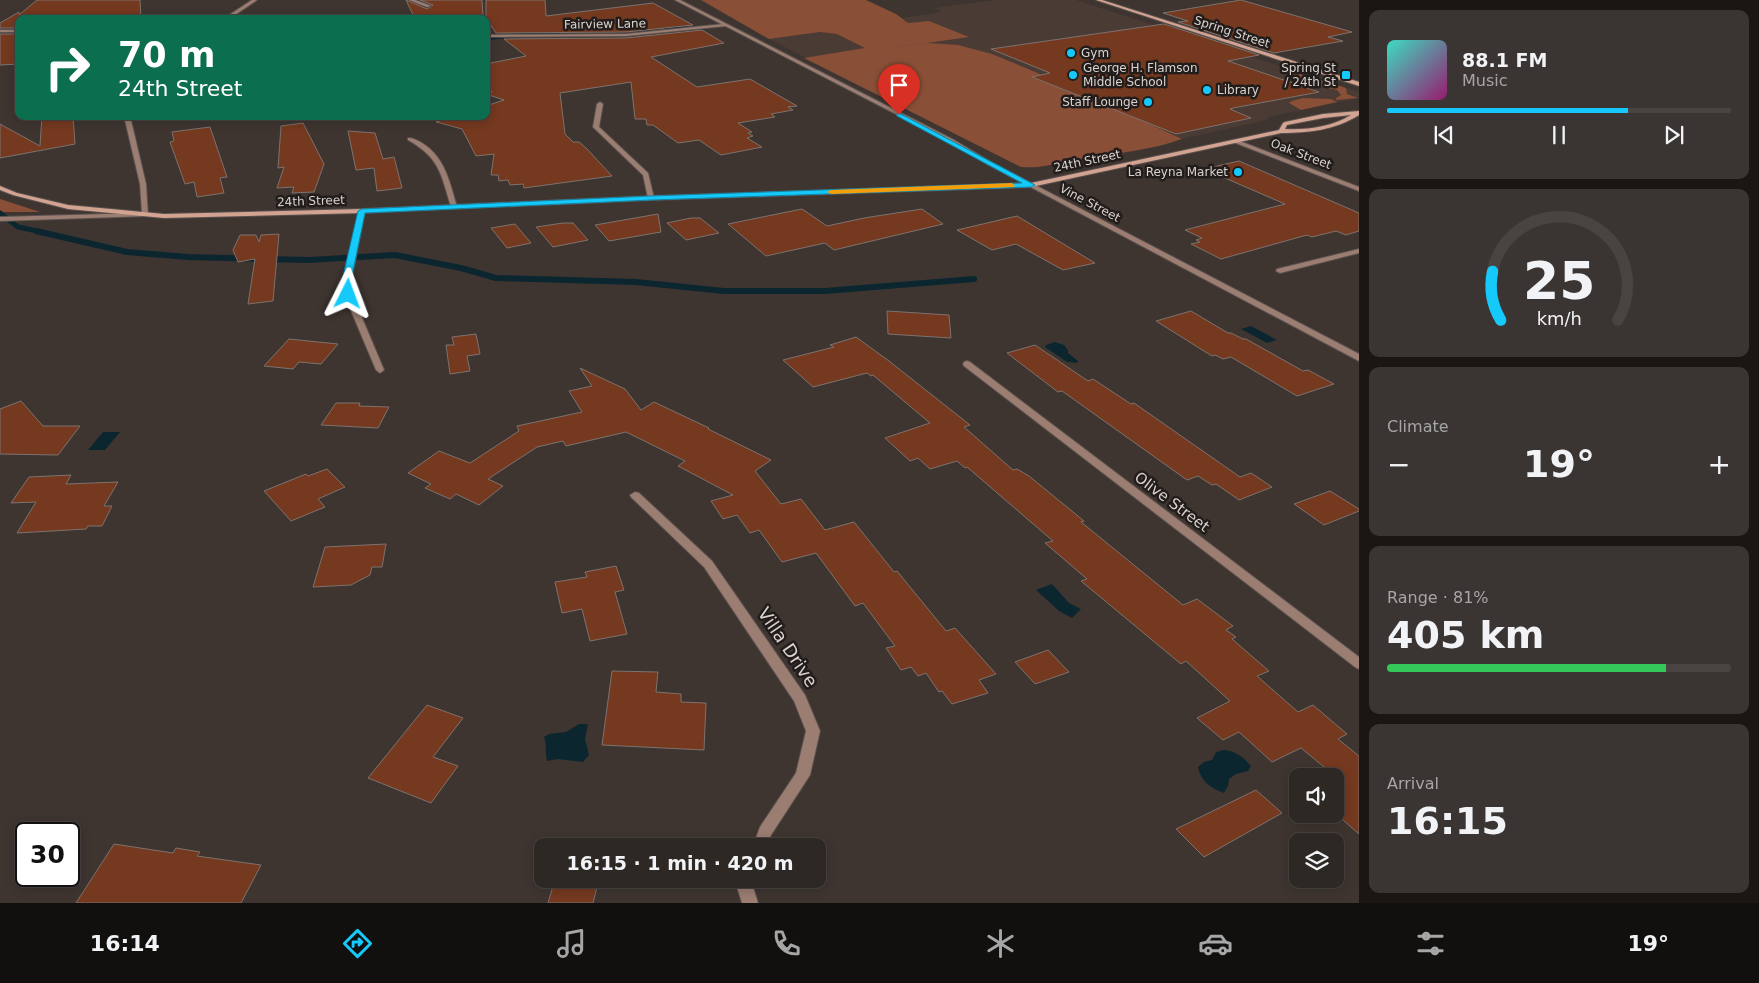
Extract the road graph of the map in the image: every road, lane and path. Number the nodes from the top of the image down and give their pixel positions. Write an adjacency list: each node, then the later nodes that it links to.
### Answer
1 (255, 0): 6 (street)
2 (411, 0): 5 (street)
3 (677, 0): 7 (street, Vine Street)
4 (1098, 0): 11 (main road, Spring Street)
5 (429, 6)
6 (231, 15)
7 (724, 25): 10 (street, Fairview Lane); 17 (street, Vine Street)
8 (0, 31): 9 (street)
9 (15, 31)
10 (490, 36)
11 (1359, 84)
12 (600, 104): 20 (street)
13 (128, 120): 23 (street)
14 (1281, 131): 14 (main road, 24th Street); 16 (main road, 24th Street)
15 (410, 139): 21 (street)
16 (1235, 141): 17 (main road, 24th Street); 19 (street, Oak Street)
17 (1031, 185): 20 (main road, 24th Street); 27 (street, Vine Street)
18 (0, 188): 23 (main road, 24th Street)
19 (1359, 189)
20 (651, 198): 21 (main road, 24th Street)
21 (454, 207): 22 (main road, 24th Street)
22 (362, 211): 23 (main road, 24th Street); 29 (street)
23 (146, 215): 24 (street)
24 (0, 219)
25 (1359, 251): 26 (street)
26 (1280, 270)
27 (1359, 358)
28 (967, 364): 31 (street, Olive Street)
29 (380, 370)
30 (635, 495): 32 (street, Villa Drive)
31 (1359, 664)
32 (762, 838)
33 (745, 888): 34 (street)
34 (750, 903)

